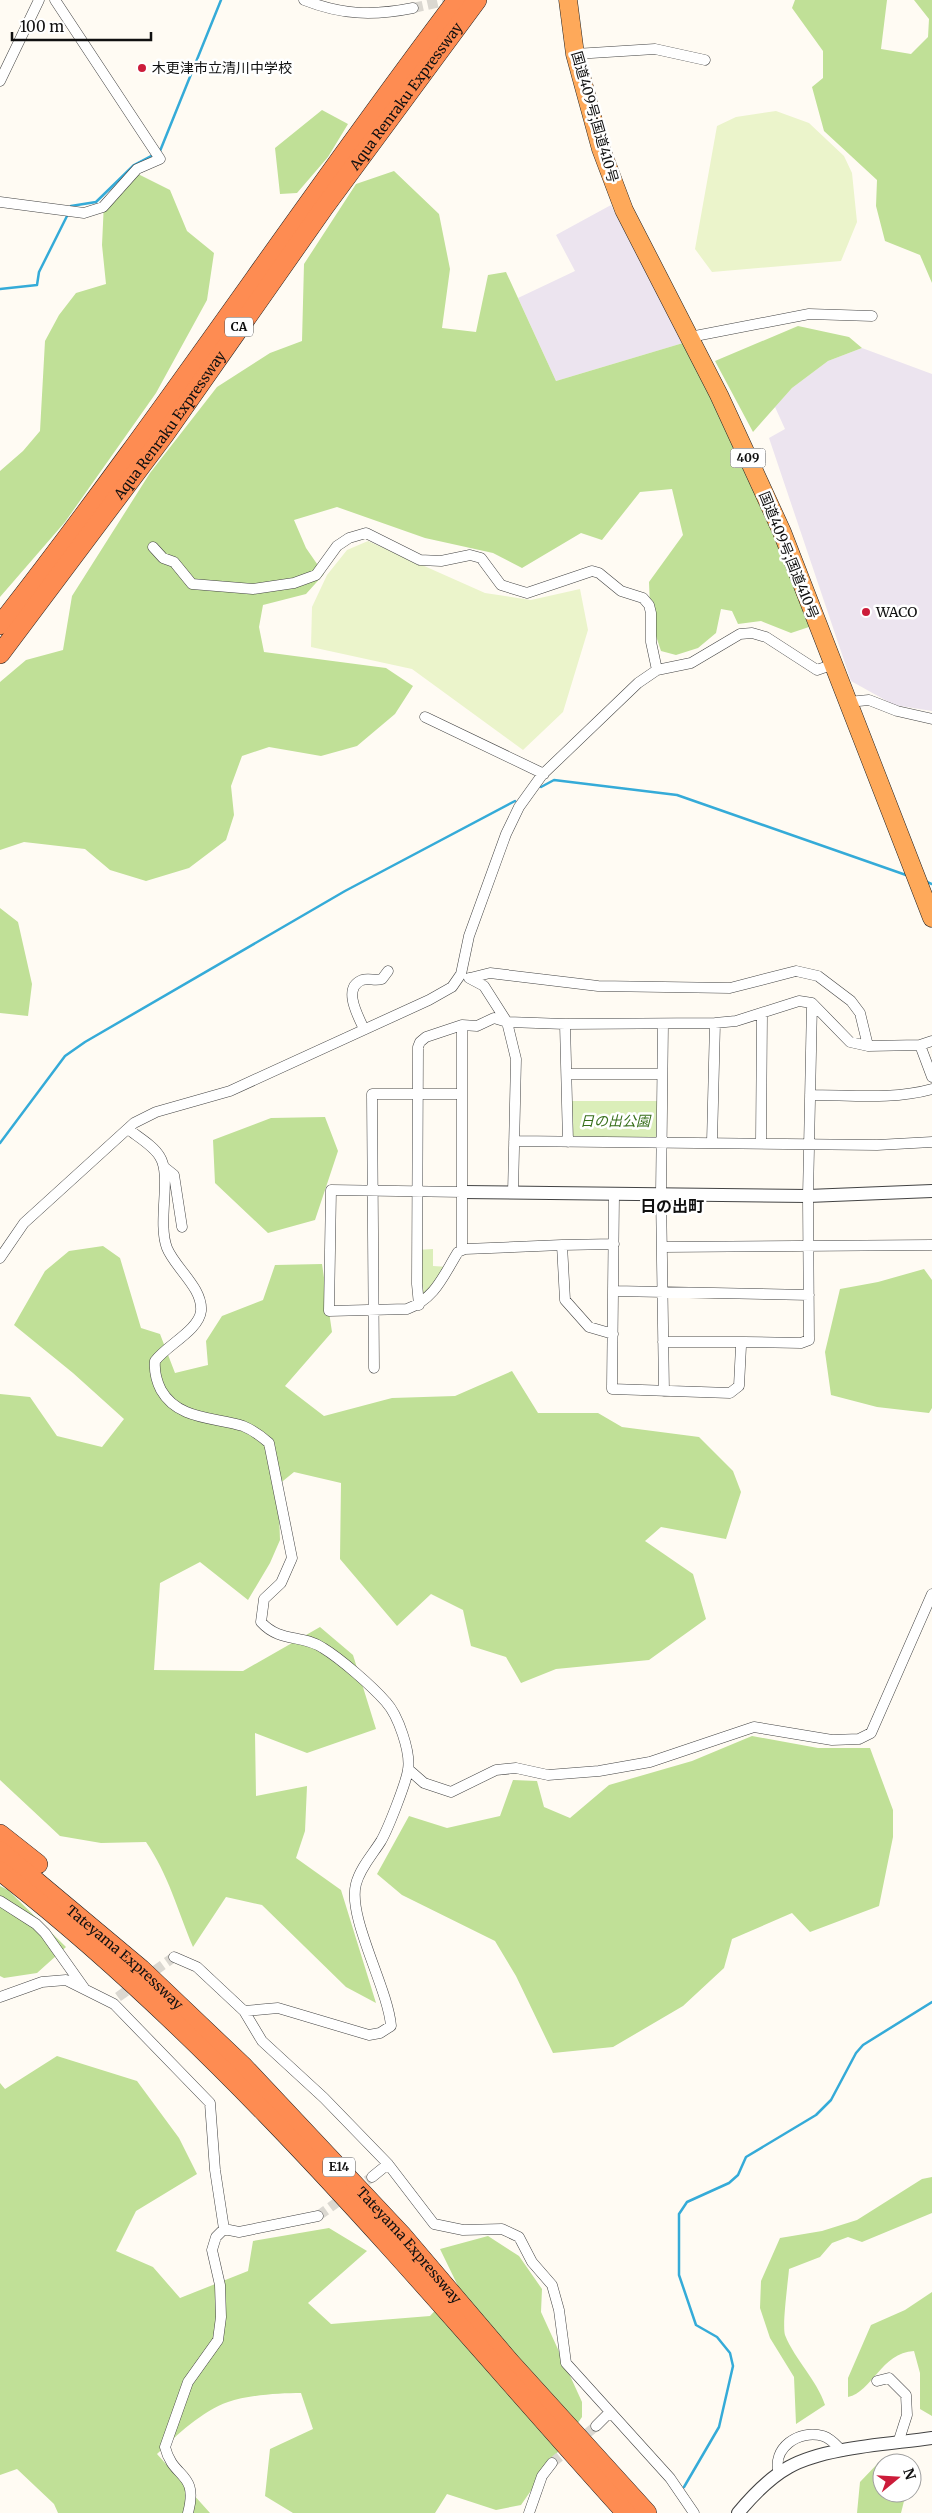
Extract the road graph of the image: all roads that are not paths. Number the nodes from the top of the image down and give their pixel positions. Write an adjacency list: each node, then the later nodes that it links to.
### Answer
1 (39, 0): 10 (street)
2 (55, 0): 11 (street)
3 (304, 0): 7 (street)
4 (457, 0): 15 (highway, Aqua Renraku Expressway / CA)
5 (477, 0): 16 (highway, Aqua Renraku Expressway / CA)
6 (568, 0): 8 (highway, 国道409号;国道410号 / 409)
7 (412, 8)
8 (575, 54): 9 (street); 13 (highway, 国道409号;国道410号 / 409)
9 (705, 60)
10 (0, 81)
11 (0, 202)
12 (872, 316): 13 (street)
13 (690, 337): 17 (highway, 国道409号;国道410号 / 409)
14 (153, 547): 18 (street)
15 (0, 625)
16 (0, 654)
17 (834, 664): 18 (street); 19 (highway, 国道409号;国道410号 / 409)
18 (658, 670): 22 (street)
19 (848, 702): 21 (street); 23 (highway, 国道409号;国道410号 / 409)
20 (425, 718): 22 (street)
21 (932, 719)
22 (544, 774): 25 (street)
23 (932, 918)
24 (388, 971): 33 (street)
25 (466, 976): 28 (street); 33 (street); 36 (street)
26 (812, 1003): 27 (street); 36 (street); 43 (street)
27 (762, 1013): 29 (street); 50 (street)
28 (506, 1022): 30 (street); 32 (street); 45 (street)
29 (715, 1023): 31 (street); 48 (street)
30 (565, 1024): 31 (street); 37 (street)
31 (663, 1024): 38 (street)
32 (462, 1025): 41 (street); 42 (street)
33 (364, 1029): 44 (street)
34 (932, 1041): 35 (street)
35 (920, 1045): 36 (street); 39 (street)
36 (868, 1046)
37 (566, 1074): 38 (street); 46 (street)
38 (662, 1074): 47 (street)
39 (932, 1077)
40 (932, 1089): 43 (street)
41 (418, 1094): 42 (street); 53 (street); 55 (street)
42 (462, 1094): 56 (street)
43 (810, 1095): 51 (street)
44 (128, 1129): 52 (street); 68 (street)
45 (514, 1141): 46 (street); 57 (street)
46 (568, 1142): 47 (street)
47 (661, 1142): 48 (street); 59 (street)
48 (712, 1142): 50 (street)
49 (932, 1142): 51 (street)
50 (761, 1143): 51 (street)
51 (809, 1143): 60 (street)
52 (164, 1167): 61 (street); 80 (street)
53 (373, 1191): 55 (street); 73 (street); 73 (street)
54 (932, 1191): 60 (street)
55 (417, 1192): 56 (street); 72 (street)
56 (463, 1192): 57 (street); 67 (street)
57 (513, 1193): 58 (street)
58 (614, 1194): 59 (street); 62 (street)
59 (661, 1194): 60 (street); 66 (street)
60 (808, 1196): 65 (street)
61 (182, 1226)
62 (614, 1244): 63 (street); 69 (street)
63 (562, 1245): 67 (street); 74 (street)
64 (932, 1245): 65 (street)
65 (808, 1246): 66 (street); 71 (street)
66 (662, 1247): 70 (street)
67 (462, 1250): 72 (street)
68 (0, 1258)
69 (614, 1291): 70 (street); 74 (street)
70 (662, 1292): 71 (street); 75 (street)
71 (809, 1295): 76 (street)
72 (419, 1304): 73 (street)
73 (373, 1310): 77 (street)
74 (613, 1334): 78 (street)
75 (663, 1342): 76 (street); 78 (street)
76 (744, 1342): 78 (street)
77 (374, 1368)
78 (664, 1391)
79 (932, 1594): 80 (street)
80 (408, 1769): 88 (street)
81 (0, 1834): 89 (highway)
82 (0, 1851): 89 (highway, Tateyama Expressway / E14)
83 (0, 1871): 104 (highway, Tateyama Expressway / E14)
84 (0, 1900): 86 (street)
85 (174, 1957): 88 (street)
86 (85, 1989): 87 (street); 93 (street)
87 (0, 1997)
88 (244, 2011): 90 (street)
89 (244, 2068): 105 (highway, Tateyama Expressway / E14)
90 (388, 2164): 91 (street); 95 (street)
91 (372, 2178)
92 (318, 2216): 93 (street)
93 (224, 2229): 102 (street)
94 (877, 2381): 98 (street)
95 (610, 2412): 96 (street); 106 (street)
96 (596, 2426)
97 (932, 2438): 98 (street)
98 (898, 2443): 99 (street)
99 (842, 2451): 101 (street); 101 (street)
100 (552, 2463): 103 (street)
101 (779, 2474): 107 (street)
102 (188, 2513)
103 (529, 2513)
104 (626, 2513)
105 (647, 2513)
106 (694, 2513)
107 (738, 2513)

